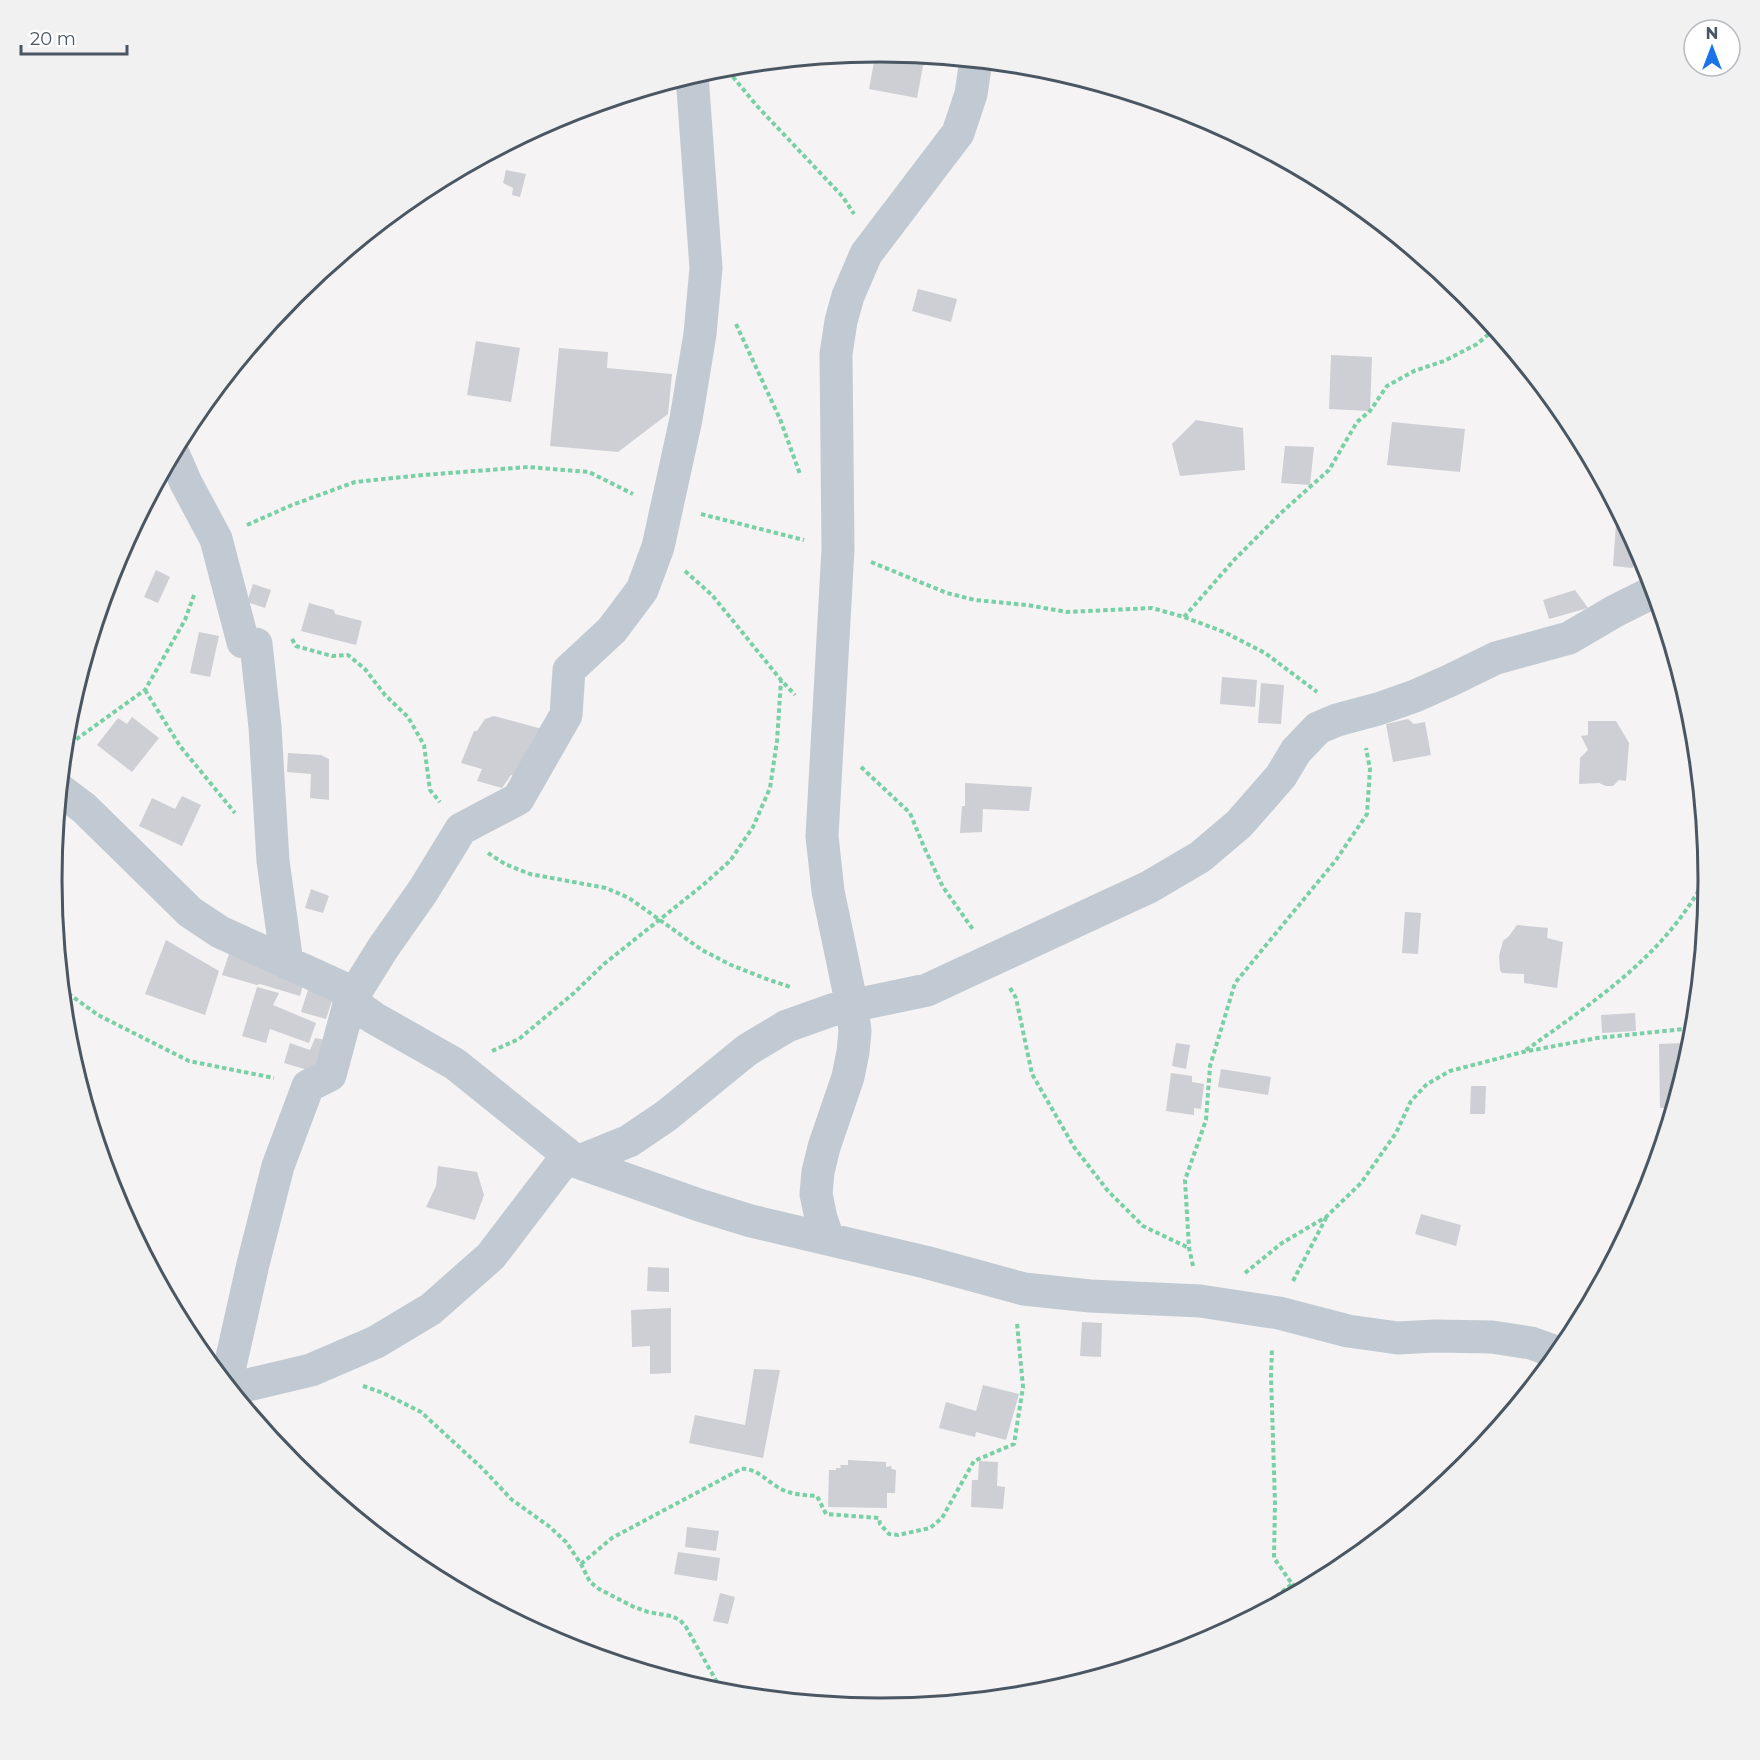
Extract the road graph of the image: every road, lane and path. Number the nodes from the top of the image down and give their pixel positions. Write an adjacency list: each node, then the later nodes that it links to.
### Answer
1 (975, 68): 4 (street)
2 (731, 75): 4 (path)
3 (693, 83): 9 (street)
4 (866, 254): 12 (street)
5 (734, 318): 8 (path)
6 (1489, 334): 15 (path)
7 (177, 462): 10 (street)
8 (803, 483)
9 (666, 505): 10 (path); 11 (street); 12 (path)
10 (216, 539): 28 (street)
11 (658, 547): 17 (path); 24 (street)
12 (838, 549): 15 (path); 20 (street)
13 (196, 590): 18 (path)
14 (1647, 595): 19 (street)
15 (1184, 616): 19 (path)
16 (291, 638): 24 (path)
17 (781, 680): 20 (path); 26 (path)
18 (145, 690): 21 (path); 23 (path)
19 (1359, 714): 27 (street); 39 (path)
20 (828, 727): 27 (path); 31 (street)
21 (74, 741)
22 (67, 795): 28 (street)
23 (239, 819)
24 (461, 829): 26 (path); 30 (street)
25 (1698, 892): 33 (path)
26 (659, 920): 31 (path); 34 (path)
27 (996, 958): 31 (street); 39 (path)
28 (287, 963): 30 (street)
29 (70, 994): 35 (path)
30 (350, 1001): 34 (street); 35 (street)
31 (842, 1008): 36 (street); 38 (street)
32 (1685, 1029): 33 (path)
33 (1523, 1052): 37 (path)
34 (455, 1064): 36 (street)
35 (308, 1086): 45 (street)
36 (572, 1159): 38 (street); 44 (street)
37 (1326, 1217): 41 (path); 42 (path)
38 (828, 1239): 40 (street)
39 (1189, 1248): 41 (path)
40 (1024, 1289): 41 (street); 47 (path)
41 (1200, 1301): 42 (street)
42 (1280, 1313): 43 (street); 48 (path)
43 (1550, 1350)
44 (311, 1370): 46 (street); 47 (path)
45 (228, 1374)
46 (238, 1387)
47 (581, 1564): 50 (path)
48 (1292, 1584): 49 (path)
49 (1279, 1595)
50 (716, 1682)

